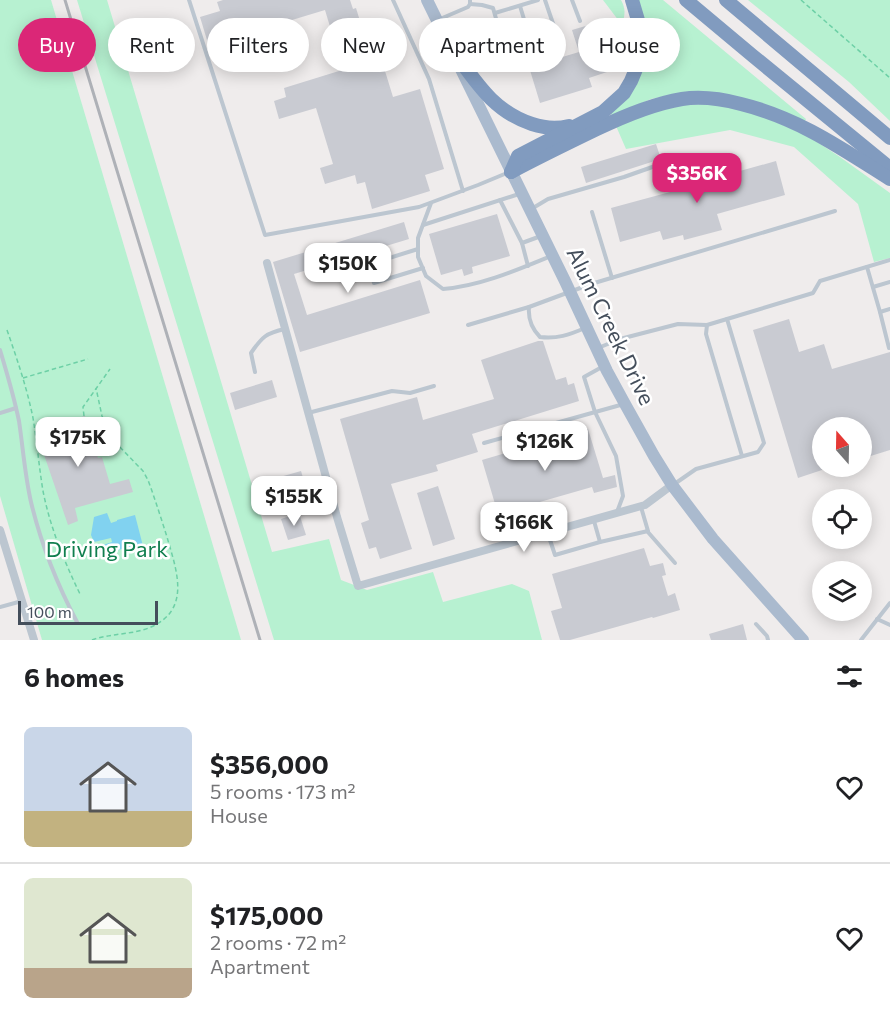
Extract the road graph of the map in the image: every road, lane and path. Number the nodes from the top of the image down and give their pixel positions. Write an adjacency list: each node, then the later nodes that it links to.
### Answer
1 (189, 0): 30 (lane)
2 (393, 0): 27 (lane)
3 (428, 0): 14 (main road, Alum Creek Drive)
4 (538, 0): 12 (lane)
5 (545, 0): 12 (lane)
6 (572, 0): 17 (lane)
7 (632, 0): 21 (highway)
8 (686, 0): 24 (highway)
9 (726, 0): 22 (highway)
10 (801, 0): 20 (path)
11 (470, 2): 13 (lane); 15 (lane)
12 (520, 6): 13 (lane)
13 (495, 13): 16 (lane)
14 (436, 18)
15 (442, 18)
16 (496, 18)
17 (579, 18)
18 (463, 72): 25 (main road, Alum Creek Drive)
19 (469, 72): 21 (highway)
20 (890, 78)
21 (591, 119): 25 (highway)
22 (890, 138)
23 (658, 165): 31 (lane)
24 (890, 168)
25 (511, 172): 26 (highway); 27 (lane); 28 (main road, Alum Creek Drive)
26 (890, 179)
27 (464, 191): 30 (lane)
28 (521, 193): 29 (lane); 31 (main road, Alum Creek Drive)
29 (500, 200): 34 (lane); 36 (lane)
30 (431, 202): 34 (lane)
31 (530, 210): 35 (main road, Alum Creek Drive)
32 (592, 212): 44 (lane)
33 (835, 212): 44 (lane)
34 (423, 225): 37 (lane)
35 (543, 235): 36 (lane); 38 (main road, Alum Creek Drive)
36 (522, 243): 41 (lane)
37 (418, 249): 43 (lane); 43 (lane)
38 (553, 256): 41 (lane); 47 (main road, Alum Creek Drive)
39 (890, 260): 42 (lane)
40 (267, 263): 55 (street)
41 (528, 266): 43 (lane)
42 (867, 267): 46 (lane); 51 (lane)
43 (423, 268)
44 (612, 278): 47 (lane)
45 (890, 282): 46 (lane)
46 (873, 287): 50 (lane)
47 (571, 292): 48 (lane); 54 (main road, Alum Creek Drive)
48 (529, 307): 52 (lane); 54 (lane)
49 (890, 309): 50 (lane)
50 (880, 312): 58 (lane)
51 (728, 319): 53 (lane); 74 (lane)
52 (468, 325)
53 (707, 325): 57 (lane); 74 (lane)
54 (587, 327): 57 (main road, Alum Creek Drive)
55 (286, 329): 63 (lane); 71 (street)
56 (7, 330): 64 (path)
57 (597, 348): 61 (main road, Alum Creek Drive)
58 (889, 348)
59 (0, 350): 68 (lane)
60 (88, 359): 64 (path)
61 (605, 366): 67 (main road, Alum Creek Drive); 69 (lane)
62 (110, 369): 66 (path)
63 (255, 372)
64 (22, 378): 84 (path)
65 (434, 386): 71 (lane)
66 (96, 388): 72 (path); 93 (path)
67 (624, 404): 69 (lane); 75 (main road, Alum Creek Drive)
68 (16, 408): 70 (lane); 89 (lane)
69 (595, 412): 73 (lane); 77 (lane)
70 (0, 413)
71 (308, 413): 80 (street)
72 (84, 416)
73 (484, 443)
74 (742, 456): 75 (lane)
75 (672, 485): 76 (street); 95 (main road, Alum Creek Drive)
76 (641, 507): 77 (street); 79 (lane)
77 (617, 514): 78 (street)
78 (594, 520): 80 (street); 82 (lane)
79 (647, 531): 82 (lane); 83 (lane)
80 (548, 533): 82 (lane)
81 (1, 535): 85 (street)
82 (600, 542)
83 (675, 562)
84 (80, 594)
85 (22, 601): 87 (lane); 92 (street)
86 (890, 603): 88 (lane)
87 (0, 608)
88 (877, 619): 91 (lane); 96 (lane)
89 (77, 622)
90 (756, 624): 94 (lane)
91 (890, 624)
92 (34, 640)
93 (93, 640)
94 (768, 640)
95 (803, 640)
96 (861, 640)

